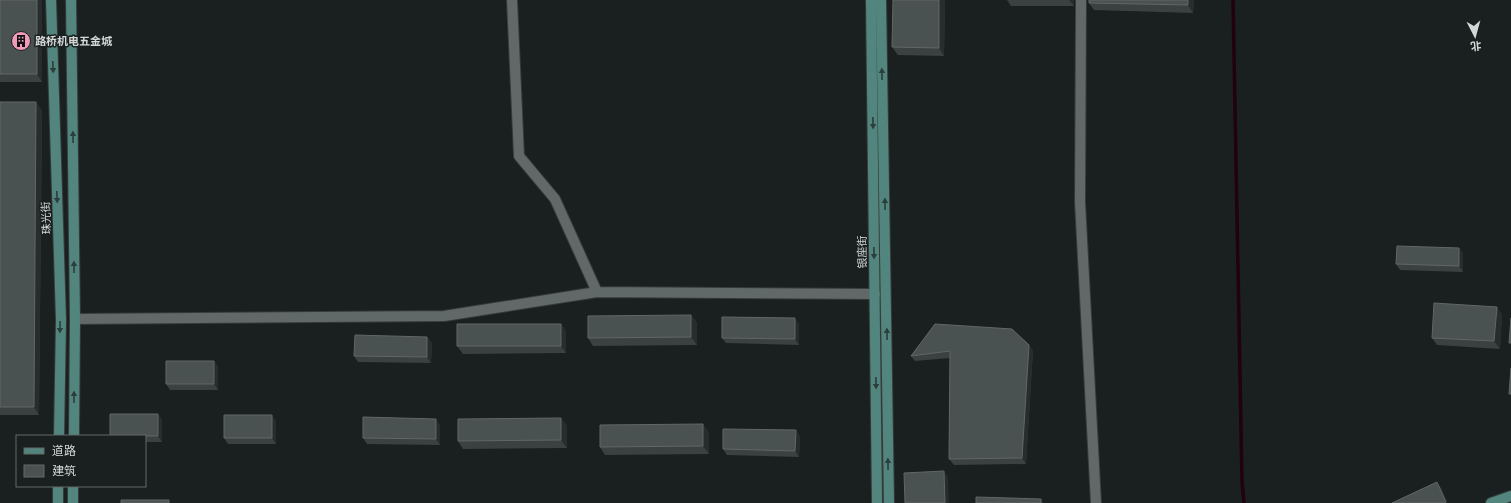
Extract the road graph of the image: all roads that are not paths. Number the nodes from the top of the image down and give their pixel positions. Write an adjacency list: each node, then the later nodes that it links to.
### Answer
1 (51, 0): 10 (main road, 珠光街, one-way to 10)
2 (71, 0): 9 (main road, one-way to 2)
3 (512, 0): 7 (street)
4 (871, 0): 8 (main road, 银座街, one-way to 8)
5 (881, 0): 18 (main road, one-way to 5)
6 (1081, 0): 19 (street)
7 (598, 292): 8 (street); 9 (street)
8 (875, 294): 17 (main road, 银座街, one-way to 17)
9 (75, 319): 11 (main road, one-way to 9)
10 (59, 435)
11 (74, 435)
12 (58, 487): 15 (main road)
13 (74, 487): 16 (main road)
14 (1511, 496): 20 (main road)
15 (58, 503)
16 (73, 503)
17 (877, 503)
18 (889, 503)
19 (1096, 503)
20 (1491, 503)

